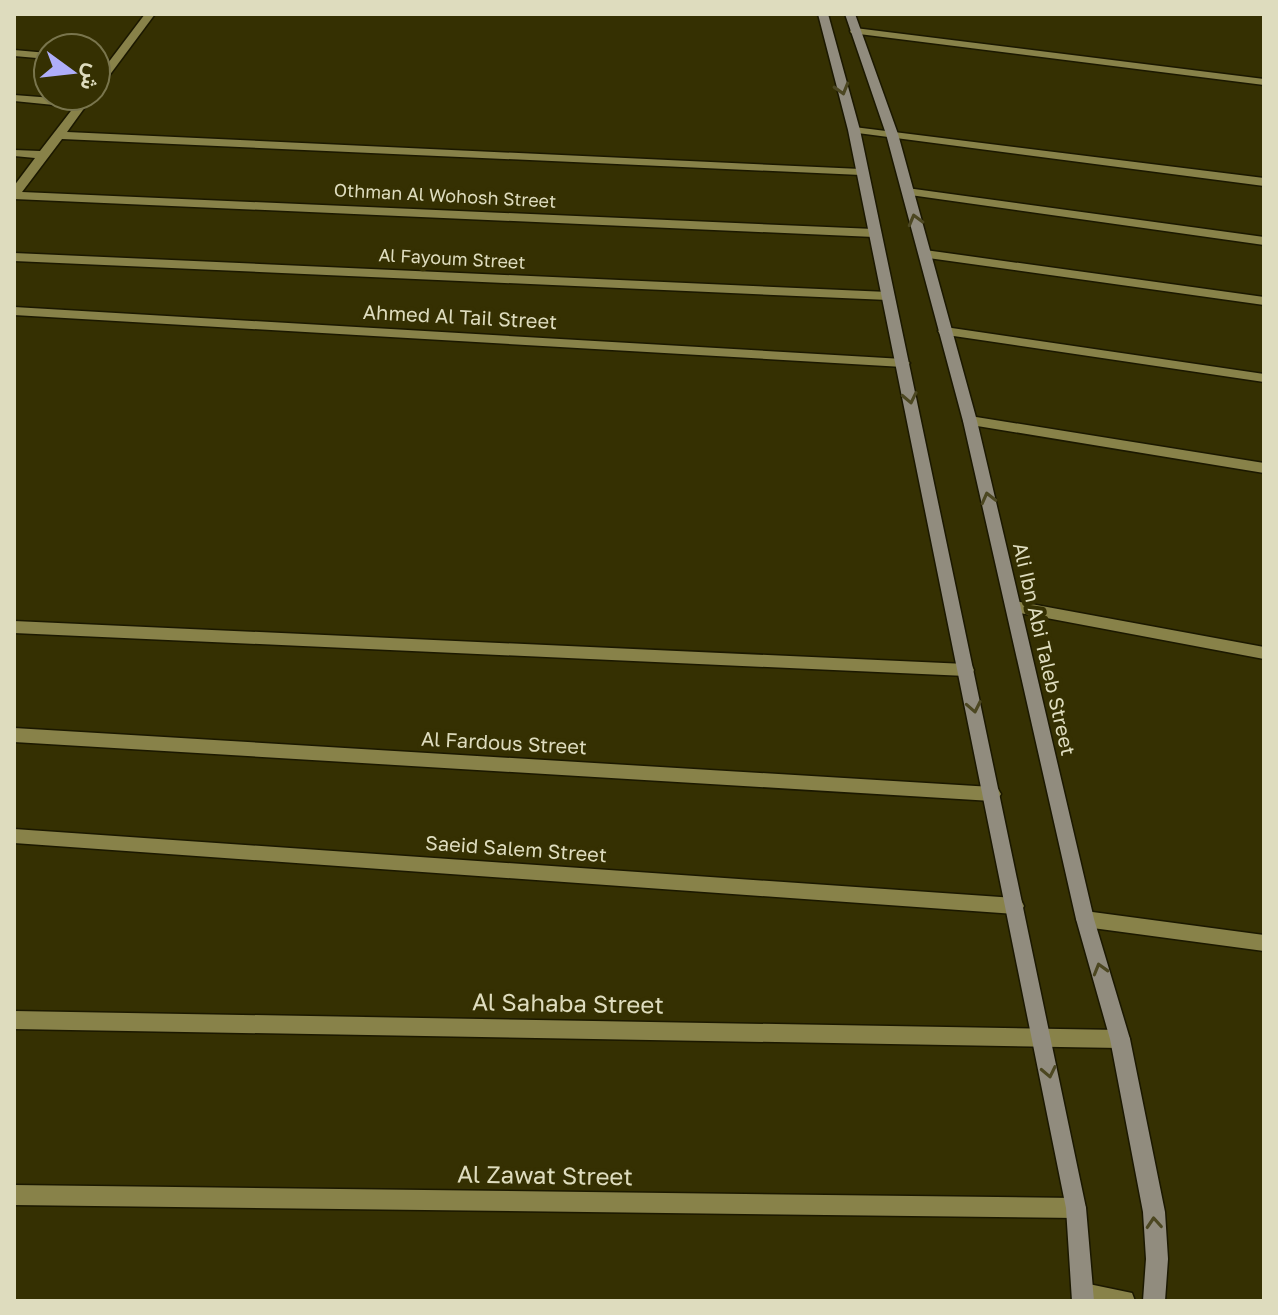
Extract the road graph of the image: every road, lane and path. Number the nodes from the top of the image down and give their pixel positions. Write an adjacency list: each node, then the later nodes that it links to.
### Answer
1 (150, 14): 6 (street)
2 (823, 14): 10 (street, one-way to 10)
3 (850, 14): 4 (street, Ali Ibn Abi Taleb Street)
4 (855, 31): 8 (street); 11 (street, Ali Ibn Abi Taleb Street)
5 (112, 61): 6 (street)
6 (115, 61): 7 (street)
7 (112, 65)
8 (1264, 82)
9 (76, 112): 12 (street)
10 (854, 130): 11 (street); 15 (street)
11 (892, 134): 16 (street); 17 (street, Ali Ibn Abi Taleb Street)
12 (59, 135): 14 (street); 15 (street)
13 (14, 153): 14 (street)
14 (43, 155): 18 (street)
15 (861, 172): 19 (street)
16 (1264, 182)
17 (907, 192): 20 (street); 21 (street, Ali Ibn Abi Taleb Street, one-way to 17)
18 (14, 194): 19 (street, Othman Al Wohosh Street)
19 (874, 233): 23 (street)
20 (1264, 241)
21 (925, 254): 24 (street); 26 (street, Ali Ibn Abi Taleb Street)
22 (14, 257): 23 (street, Al Fayoum Street)
23 (888, 296): 27 (street)
24 (1264, 301)
25 (14, 311): 27 (street, Ahmed Al Tail Street)
26 (945, 331): 28 (street); 29 (street, Ali Ibn Abi Taleb Street)
27 (903, 363): 34 (street, one-way to 34)
28 (1264, 378)
29 (970, 421): 30 (street); 31 (street, Ali Ibn Abi Taleb Street, one-way to 29)
30 (1264, 468)
31 (1015, 607): 33 (street); 39 (street, Ali Ibn Abi Taleb Street)
32 (14, 627): 34 (street)
33 (1264, 653)
34 (966, 670): 36 (street, one-way to 36)
35 (14, 735): 36 (street, Al Fardous Street)
36 (992, 794): 38 (street)
37 (14, 836): 38 (street, Saeid Salem Street)
38 (1015, 906): 42 (street)
39 (1085, 919): 40 (street); 43 (street, Ali Ibn Abi Taleb Street, one-way to 39)
40 (1264, 943)
41 (14, 1020): 42 (street, Al Sahaba Street)
42 (1042, 1038): 43 (street, Al Sahaba Street); 45 (street, one-way to 45)
43 (1120, 1039): 48 (street, Ali Ibn Abi Taleb Street, one-way to 43)
44 (14, 1195): 45 (street, Al Zawat Street)
45 (1076, 1208): 46 (street)
46 (1083, 1298): 47 (street)
47 (1124, 1301)
48 (1154, 1301)

